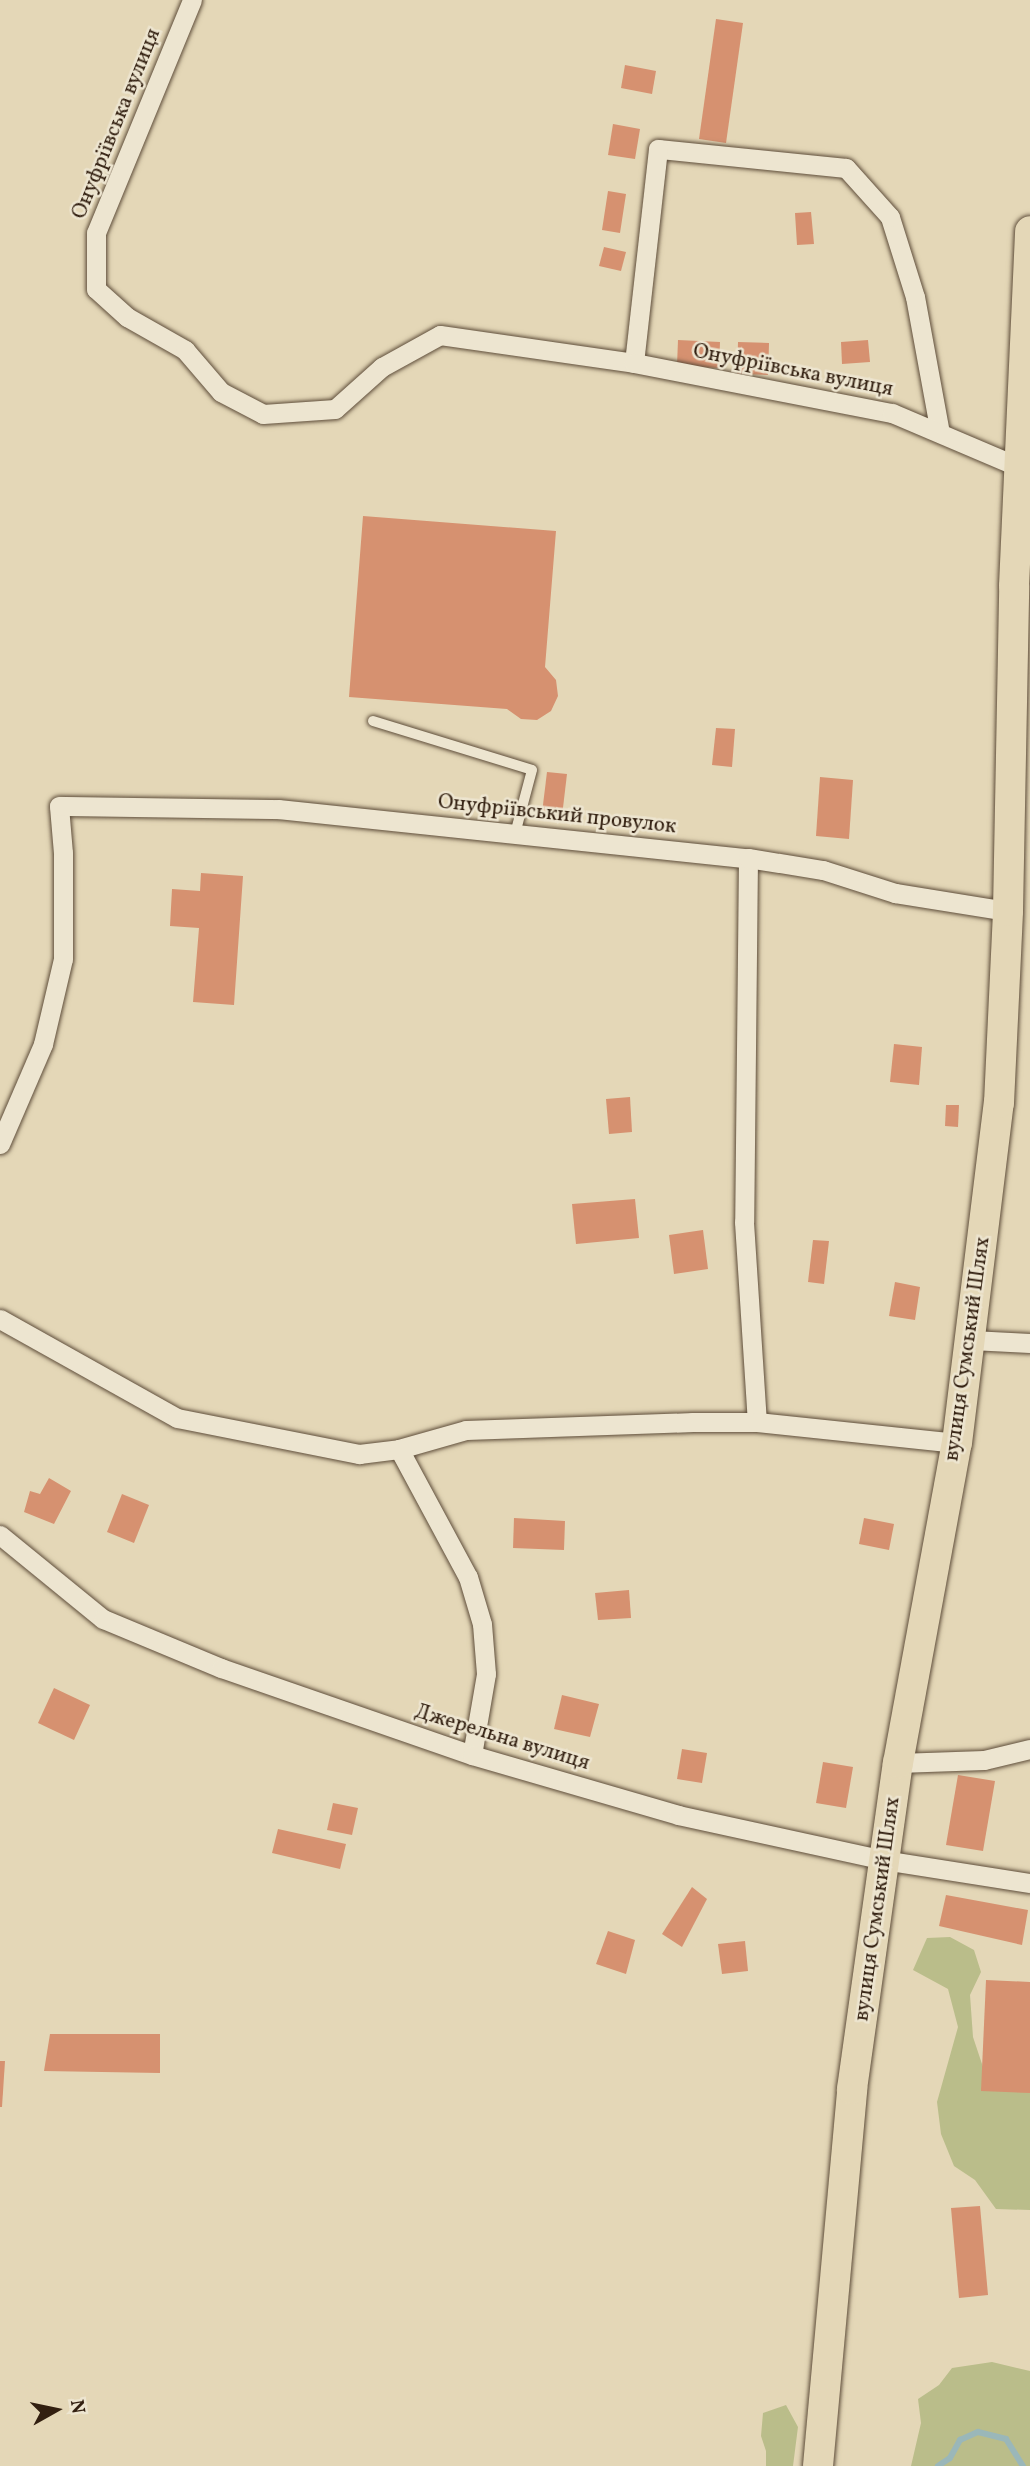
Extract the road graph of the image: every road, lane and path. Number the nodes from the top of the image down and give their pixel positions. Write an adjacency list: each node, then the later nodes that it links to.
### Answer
1 (192, 0): 4 (street, Онуфріївська вулиця)
2 (1030, 231): 3 (main road, вулиця Сумський Шлях)
3 (1026, 357): 6 (main road, вулиця Сумський Шлях)
4 (634, 363): 5 (street, Онуфріївська вулиця); 5 (street)
5 (940, 433): 6 (street, Онуфріївська вулиця)
6 (1019, 467): 7 (main road, вулиця Сумський Шлях)
7 (1022, 583): 11 (main road, вулиця Сумський Шлях)
8 (373, 721): 9 (lane)
9 (517, 827): 10 (street, Онуфріївський провулок); 13 (street, Онуфріївський провулок)
10 (748, 858): 12 (street, Онуфріївський провулок); 17 (street)
11 (1020, 865): 12 (main road, вулиця Сумський Шлях)
12 (1008, 911): 15 (main road, вулиця Сумський Шлях)
13 (0, 1144)
14 (0, 1319): 19 (street)
15 (971, 1340): 16 (street); 18 (main road, вулиця Сумський Шлях)
16 (1030, 1343)
17 (757, 1422): 18 (street); 19 (street)
18 (957, 1443): 23 (main road, вулиця Сумський Шлях)
19 (398, 1449): 22 (street)
20 (0, 1535): 22 (street, Джерельна вулиця)
21 (1030, 1749): 23 (street)
22 (472, 1755): 24 (street, Джерельна вулиця)
23 (898, 1763): 24 (main road, вулиця Сумський Шлях)
24 (884, 1860): 25 (street, Джерельна вулиця); 26 (main road, вулиця Сумський Шлях)
25 (1030, 1883)
26 (818, 2463)

